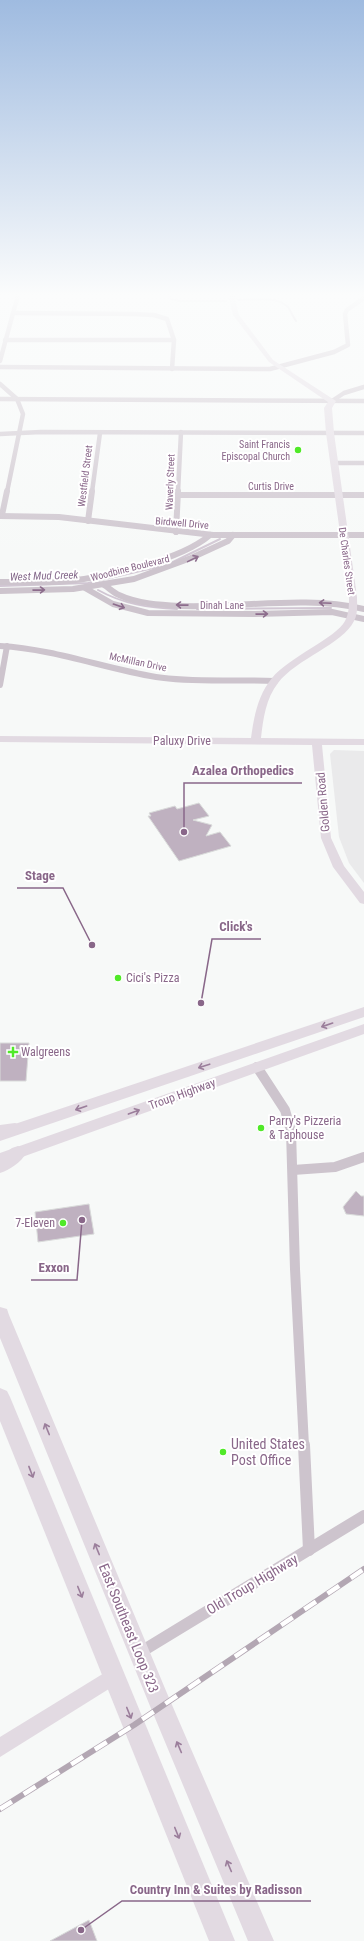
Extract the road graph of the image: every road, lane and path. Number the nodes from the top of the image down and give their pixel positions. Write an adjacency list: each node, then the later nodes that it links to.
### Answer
1 (2, 386): 5 (street)
2 (307, 386): 6 (street)
3 (364, 387): 6 (street)
4 (0, 399): 5 (street)
5 (17, 399): 6 (street); 10 (street)
6 (332, 401): 7 (street); 11 (street, De Charles Street)
7 (364, 401)
8 (100, 432): 9 (street); 10 (street); 20 (street, Westfield Street)
9 (181, 432): 11 (street); 17 (street, Waverly Street)
10 (18, 433): 13 (street); 19 (street)
11 (330, 433): 12 (street); 14 (street, De Charles Street)
12 (364, 433)
13 (0, 434)
14 (333, 463): 15 (street); 16 (street, De Charles Street)
15 (364, 463)
16 (339, 494): 17 (street, Curtis Drive); 18 (street, Curtis Drive); 24 (street, De Charles Street)
17 (179, 495): 21 (street, Waverly Street)
18 (364, 495)
19 (1, 515): 20 (street, Birdwell Drive)
20 (88, 521): 21 (street, Birdwell Drive)
21 (176, 532): 22 (street, Birdwell Drive)
22 (210, 535): 23 (street, Birdwell Drive); 26 (street, Woodbine Boulevard)
23 (232, 535): 24 (street, Birdwell Drive); 27 (street, Woodbine Boulevard, one-way to 23)
24 (344, 535): 25 (street, Birdwell Drive); 30 (street, De Charles Street)
25 (364, 535)
26 (0, 582)
27 (104, 585): 28 (street, Woodbine Boulevard); 30 (street, Dinah Lane, one-way to 27)
28 (85, 588): 29 (street, Woodbine Boulevard, one-way to 28); 32 (street, Dinah Lane, one-way to 32)
29 (0, 591)
30 (353, 606): 31 (street, Dinah Lane); 32 (street, De Charles Street)
31 (364, 609)
32 (350, 616): 33 (street, Dinah Lane); 35 (street, De Charles Street)
33 (364, 619)
34 (3, 646): 35 (street, McMillan Drive); 36 (street)
35 (275, 681): 38 (street, De Charles Street)
36 (0, 685)
37 (0, 740): 38 (street, Paluxy Drive)
38 (256, 741): 39 (street, Paluxy Drive)
39 (317, 741): 40 (street, Paluxy Drive); 41 (street, Golden Road)
40 (364, 742)
41 (364, 900)
42 (364, 1012): 45 (main road, Troup Highway, one-way to 45)
43 (364, 1029): 44 (main road, Troup Highway)
44 (257, 1067): 46 (main road, Troup Highway, one-way to 44); 50 (street)
45 (5, 1132)
46 (18, 1153): 48 (main road, Troup Highway); 49 (highway)
47 (364, 1157): 50 (street)
48 (0, 1159)
49 (0, 1166)
50 (293, 1170): 54 (street)
51 (0, 1315): 55 (highway, East Southeast Loop 323, one-way to 51)
52 (0, 1397): 56 (highway, one-way to 56)
53 (364, 1516): 54 (street, Old Troup Highway)
54 (309, 1550): 55 (street, Old Troup Highway)
55 (140, 1653): 59 (highway, East Southeast Loop 323, one-way to 55)
56 (114, 1676): 57 (street); 58 (highway, one-way to 58)
57 (0, 1748)
58 (222, 1941)
59 (261, 1941)

